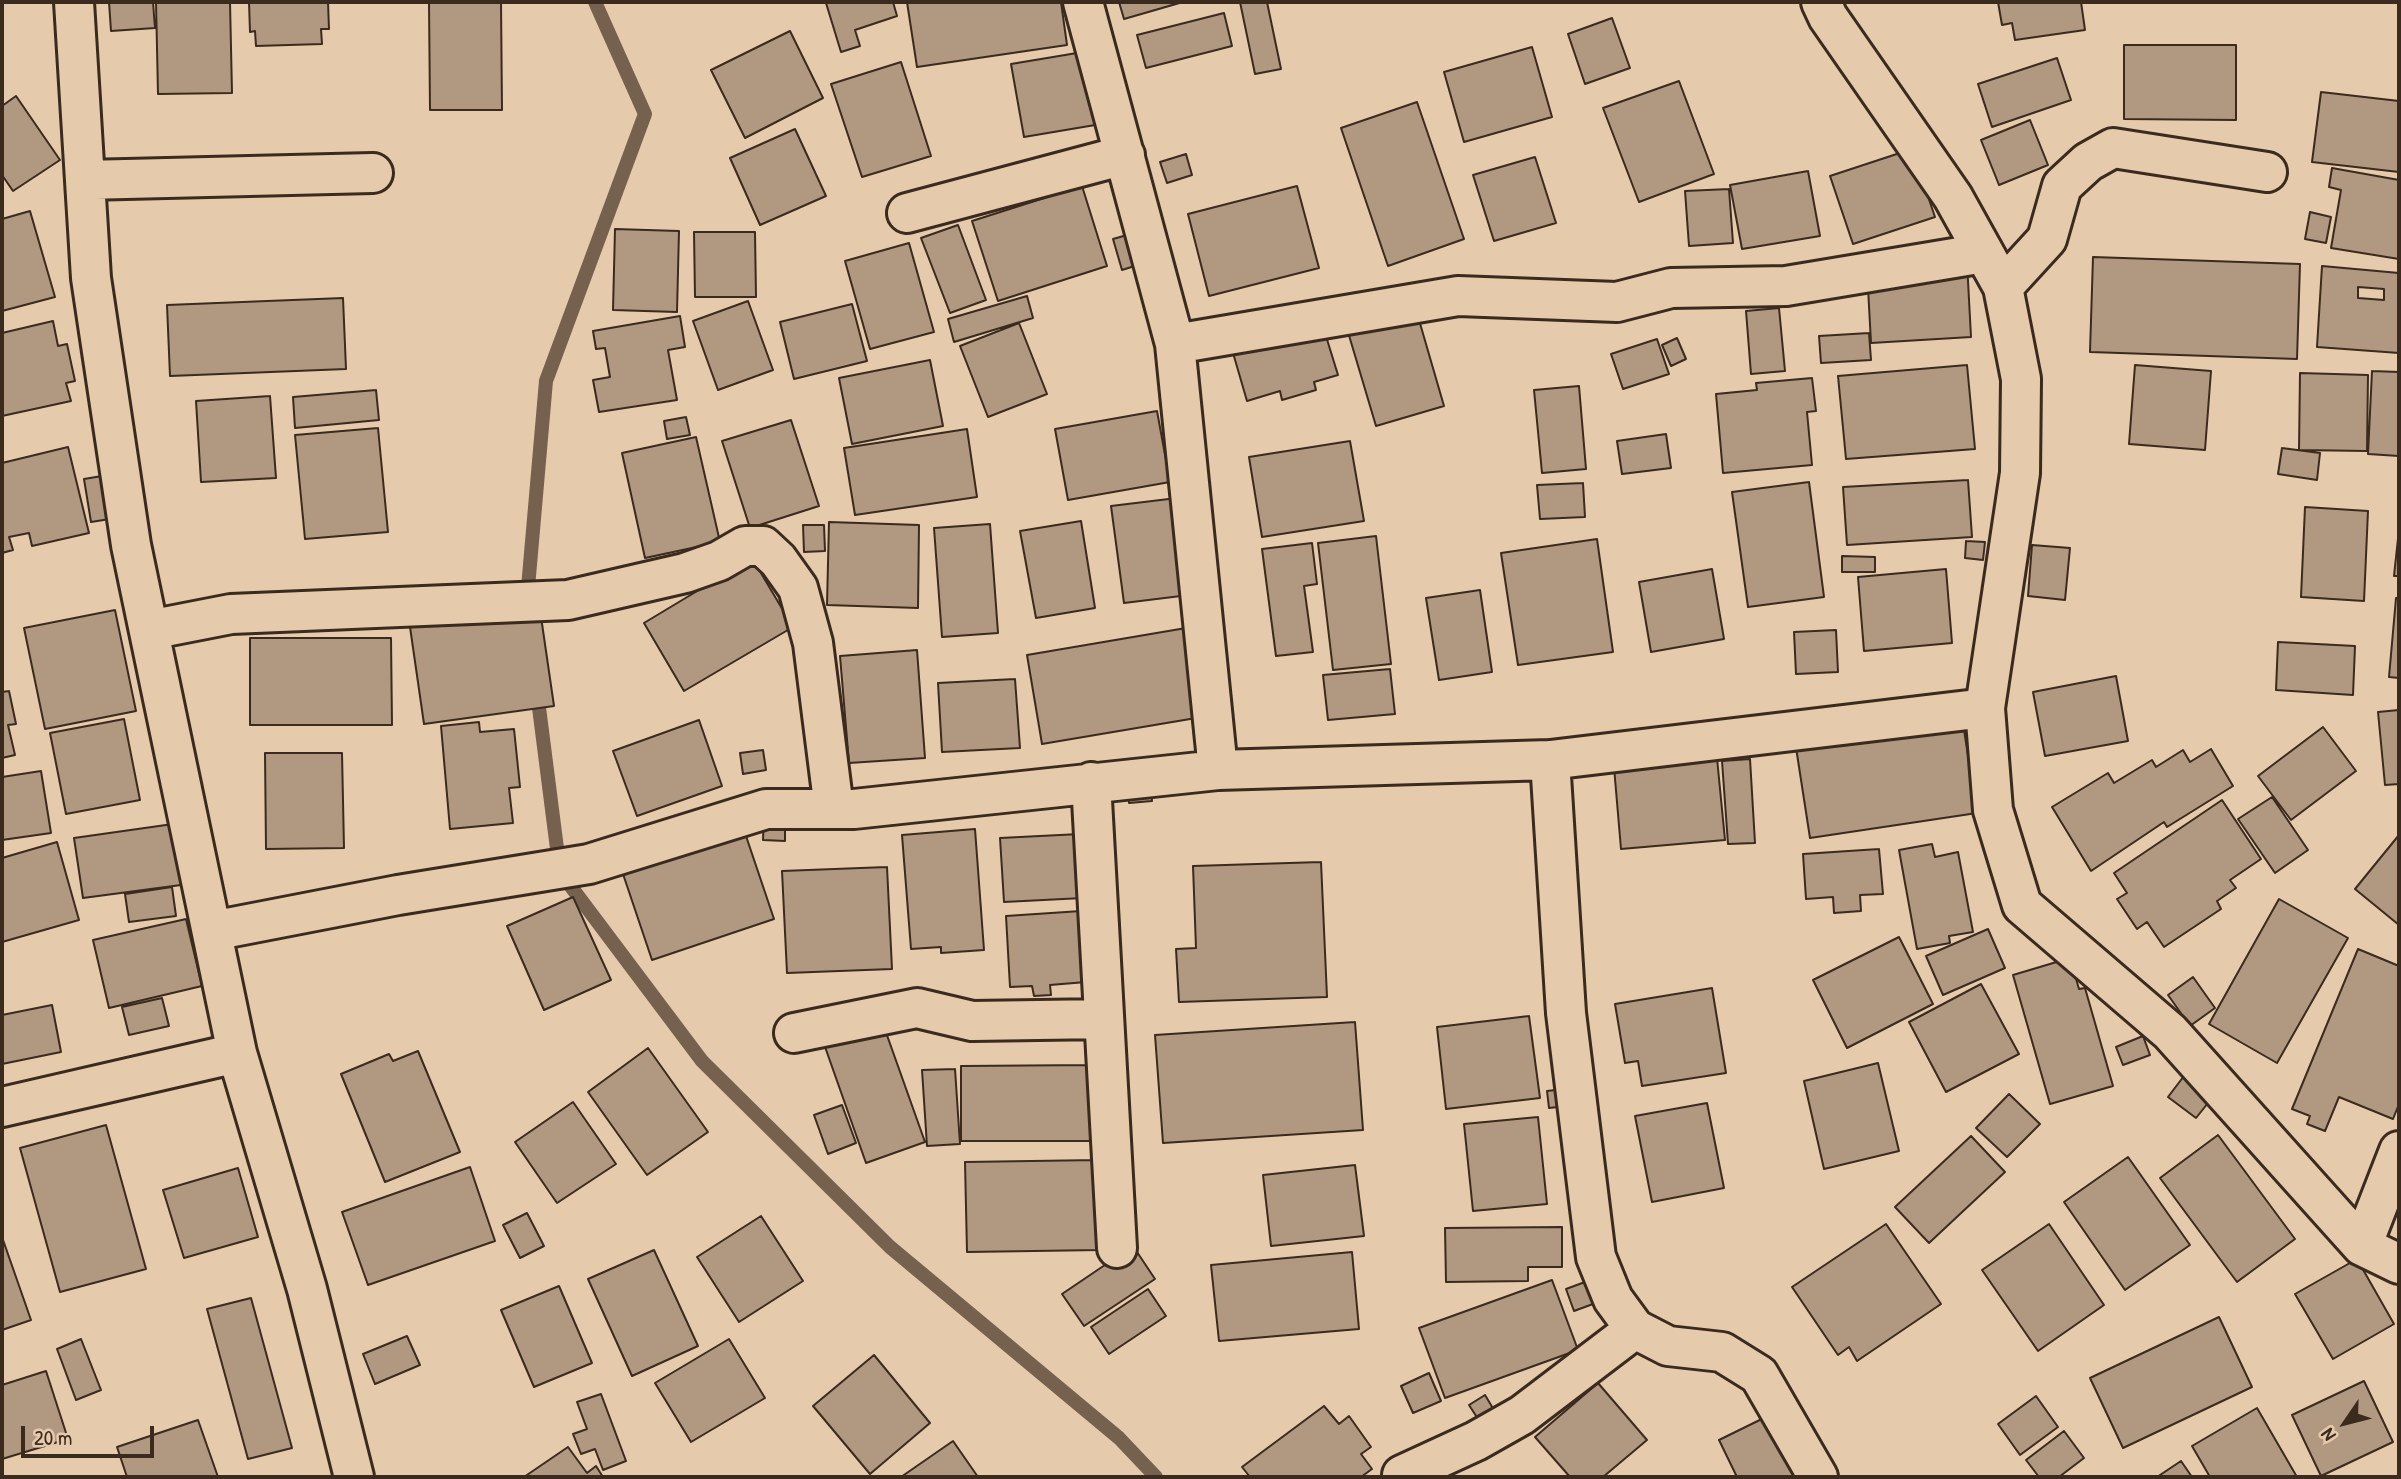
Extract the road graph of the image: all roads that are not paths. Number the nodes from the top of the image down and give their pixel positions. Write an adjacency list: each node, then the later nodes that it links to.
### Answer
1 (74, 2): 7 (street)
2 (1083, 2): 4 (street)
3 (1821, 2): 9 (street)
4 (1125, 155): 8 (street); 11 (street)
5 (2267, 172): 10 (street)
6 (373, 173): 7 (street)
7 (85, 180): 12 (street)
8 (907, 213)
9 (1984, 253): 10 (street); 11 (street)
10 (2003, 287): 13 (street)
11 (1175, 344): 15 (street)
12 (149, 630): 17 (street); 18 (street)
13 (1985, 708): 14 (street); 24 (street)
14 (1550, 760): 15 (street); 27 (street)
15 (1218, 770): 16 (street)
16 (1091, 782): 17 (street); 19 (street)
17 (834, 809): 18 (street)
18 (212, 930): 21 (street)
19 (1104, 1019): 20 (street); 25 (street)
20 (794, 1033)
21 (237, 1053): 22 (street); 29 (street)
22 (2, 1107)
23 (2399, 1152): 24 (street)
24 (2362, 1246): 26 (street)
25 (1117, 1248)
26 (2399, 1264)
27 (1636, 1329): 28 (street); 30 (street)
28 (1402, 1475)
29 (354, 1477)
30 (1818, 1477)

